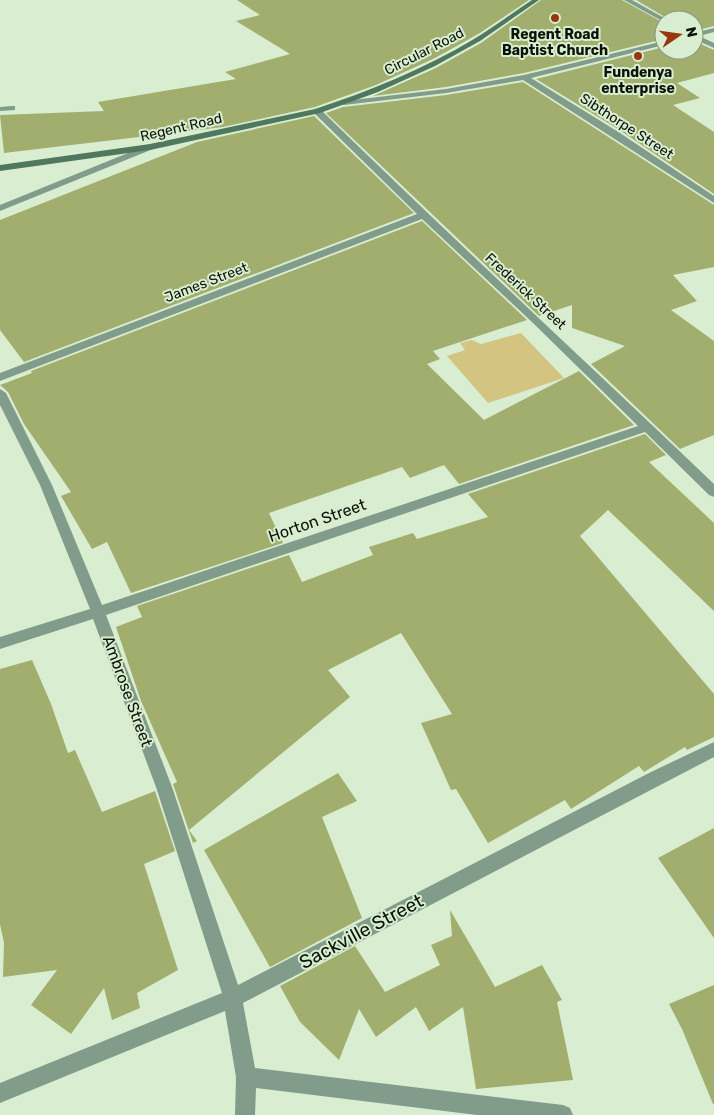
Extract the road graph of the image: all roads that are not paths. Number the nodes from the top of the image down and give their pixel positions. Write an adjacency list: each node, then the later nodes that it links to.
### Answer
1 (536, 0): 6 (main road, Circular Road)
2 (627, 0): 3 (street)
3 (654, 15)
4 (654, 45): 5 (street)
5 (524, 77): 6 (street); 12 (street, Sibthorpe Street)
6 (344, 103): 9 (main road, Circular Road)
7 (12, 108): 8 (street)
8 (0, 109)
9 (317, 111): 10 (main road, Regent Road); 14 (street, Frederick Street)
10 (150, 147): 11 (main road); 13 (street, Regent Road)
11 (0, 168)
12 (714, 200)
13 (0, 208)
14 (423, 215): 15 (street, James Street); 17 (street, Frederick Street)
15 (0, 377)
16 (0, 393): 19 (street, Ambrose Street)
17 (645, 428): 18 (street, Frederick Street); 19 (street, Horton Street)
18 (714, 492)
19 (98, 612): 20 (street, Horton Street); 22 (street, Ambrose Street)
20 (0, 643)
21 (714, 749): 22 (street, Sackville Street)
22 (233, 998): 23 (street, Ambrose Street); 24 (street, Sackville Street)
23 (246, 1077): 25 (street, Ambrose Street); 26 (street)
24 (0, 1093)
25 (244, 1115)
26 (563, 1115)

